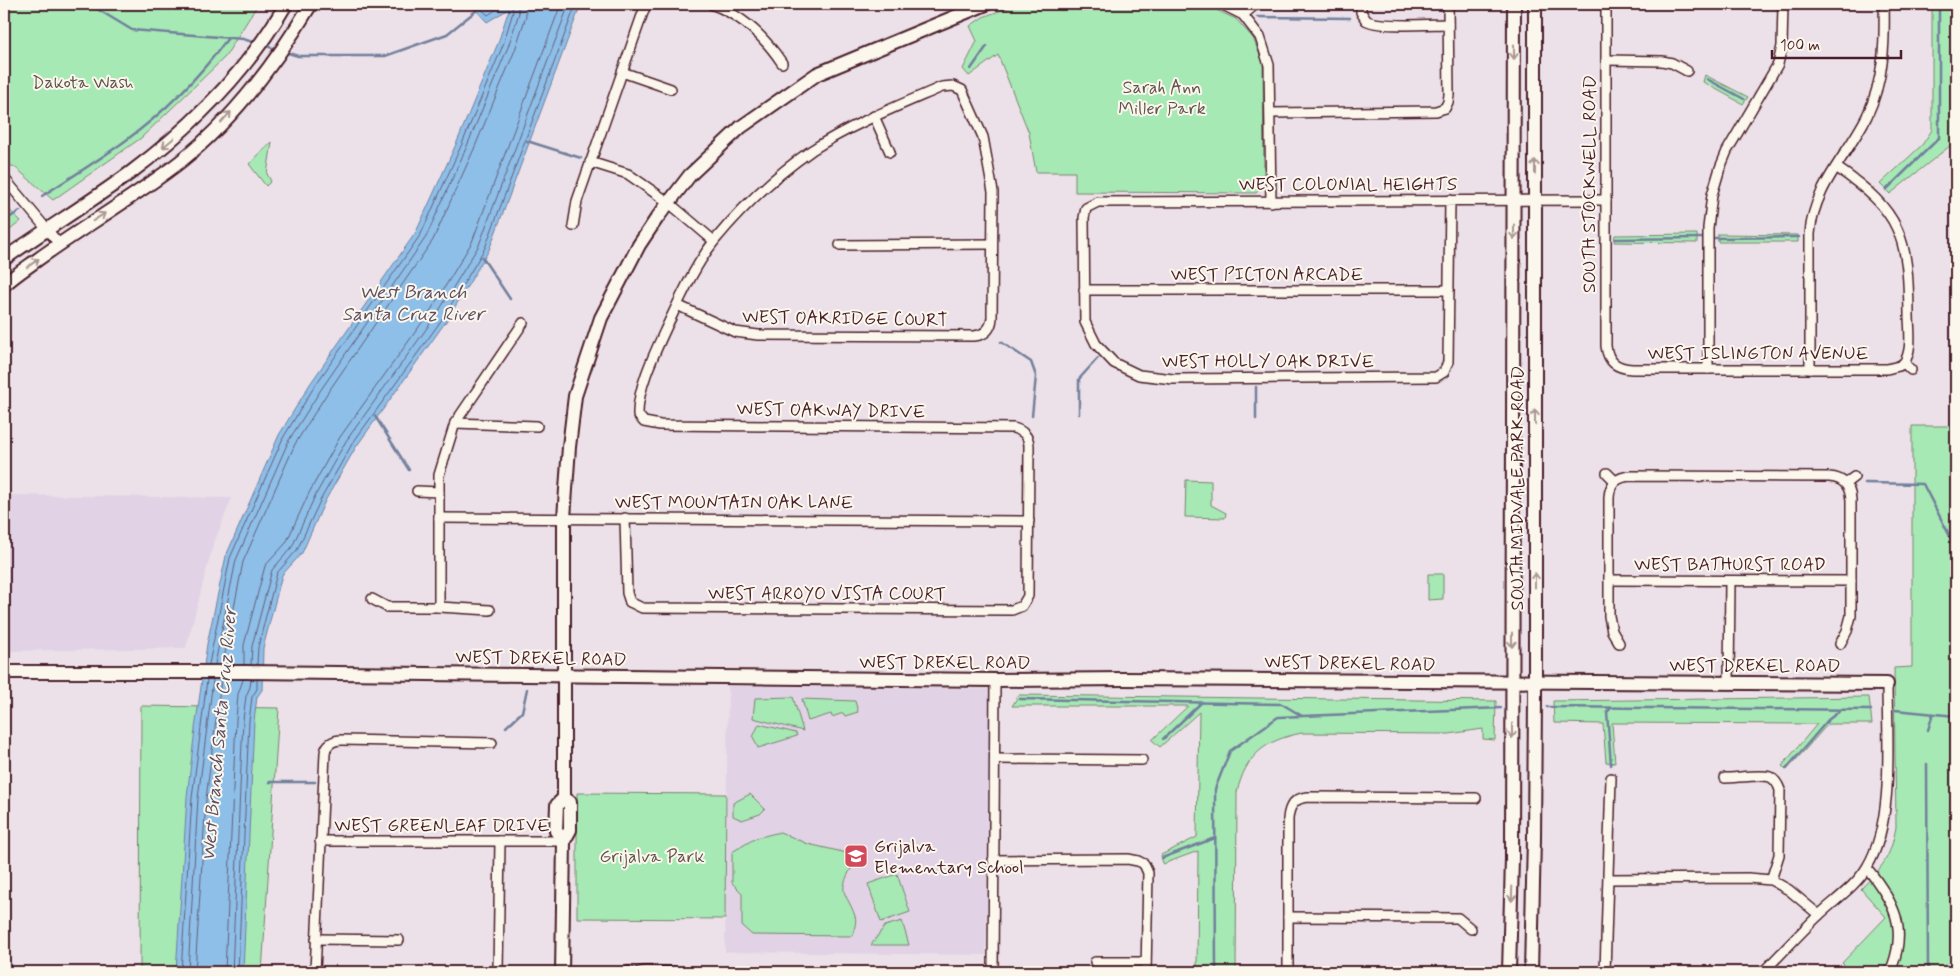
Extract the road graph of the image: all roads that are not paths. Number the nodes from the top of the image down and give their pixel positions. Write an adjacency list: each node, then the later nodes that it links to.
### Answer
1 (286, 4): 37 (street, one-way to 37)
2 (311, 4): 39 (street, one-way to 2)
3 (646, 4): 21 (street)
4 (711, 4): 19 (street)
5 (986, 4): 15 (street)
6 (1222, 4): 16 (street)
7 (1256, 4): 16 (street)
8 (1361, 4): 17 (street)
9 (1448, 4): 17 (street)
10 (1514, 4): 30 (street, SOUTH MIDVALE PARK ROAD, one-way to 30)
11 (1534, 4): 31 (street, SOUTH MIDVALE PARK ROAD, one-way to 11)
12 (1606, 4): 18 (street, SOUTH STOCKWELL ROAD)
13 (1783, 4): 50 (street)
14 (1884, 4): 27 (street)
15 (967, 7): 33 (street)
16 (1244, 15): 23 (street)
17 (1448, 24): 23 (street)
18 (1606, 60): 20 (street); 32 (street, SOUTH STOCKWELL ROAD)
19 (782, 63)
20 (1687, 71)
21 (622, 72): 22 (street); 26 (street)
22 (670, 89)
23 (1271, 113): 34 (street)
24 (874, 116): 25 (street); 38 (street); 40 (street)
25 (890, 152)
26 (590, 162): 33 (street); 36 (street)
27 (1836, 167): 48 (street); 51 (street)
28 (4, 178): 37 (street)
29 (1450, 200): 30 (street, WEST COLONIAL HEIGHTS); 34 (street, WEST COLONIAL HEIGHTS); 45 (street)
30 (1514, 200): 31 (street, WEST COLONIAL HEIGHTS); 77 (street, SOUTH MIDVALE PARK ROAD, one-way to 77)
31 (1535, 200): 32 (street, WEST COLONIAL HEIGHTS); 76 (street, SOUTH MIDVALE PARK ROAD, one-way to 31)
32 (1606, 200): 49 (street, SOUTH STOCKWELL ROAD)
33 (668, 202): 38 (street); 62 (street)
34 (1271, 202): 35 (street, WEST COLONIAL HEIGHTS)
35 (1087, 203): 44 (street, WEST HOLLY OAK DRIVE)
36 (573, 226)
37 (46, 229): 39 (street); 42 (street)
38 (714, 241): 46 (street)
39 (59, 244): 43 (street, one-way to 39)
40 (992, 244): 41 (street); 46 (street, WEST OAKRIDGE COURT)
41 (840, 245)
42 (4, 259)
43 (4, 285)
44 (1084, 290): 45 (street, WEST PICTON ARCADE); 45 (street, WEST HOLLY OAK DRIVE)
45 (1449, 290)
46 (677, 305): 64 (street, WEST OAKWAY DRIVE)
47 (523, 323): 53 (street)
48 (1904, 363): 51 (street, WEST ISLINGTON AVENUE); 52 (street)
49 (1609, 367): 50 (street, WEST ISLINGTON AVENUE)
50 (1708, 369): 51 (street, WEST ISLINGTON AVENUE)
51 (1810, 369)
52 (1911, 370)
53 (456, 423): 54 (street); 60 (street)
54 (537, 426)
55 (1607, 473): 57 (street)
56 (1854, 476): 58 (street)
57 (1615, 481): 58 (street); 65 (street)
58 (1846, 483): 67 (street)
59 (417, 491): 60 (street)
60 (439, 492): 61 (street)
61 (438, 518): 62 (street, WEST MOUNTAIN OAK LANE); 69 (street)
62 (564, 518): 63 (street, WEST MOUNTAIN OAK LANE); 74 (street)
63 (625, 518): 64 (street, WEST MOUNTAIN OAK LANE); 64 (street, WEST ARROYO VISTA COURT)
64 (1029, 521)
65 (1609, 580): 66 (street, WEST BATHURST ROAD); 71 (street)
66 (1730, 581): 67 (street, WEST BATHURST ROAD); 78 (street)
67 (1851, 581): 72 (street)
68 (372, 600): 69 (street)
69 (438, 607): 70 (street)
70 (490, 610)
71 (1619, 643)
72 (1840, 644)
73 (4, 672): 74 (street, WEST DREXEL ROAD)
74 (565, 676): 75 (street, WEST DREXEL ROAD); 88 (street)
75 (995, 680): 77 (street, WEST DREXEL ROAD); 81 (street)
76 (1535, 681): 77 (street, WEST DREXEL ROAD); 78 (street, WEST DREXEL ROAD); 109 (street, SOUTH MIDVALE PARK ROAD)
77 (1512, 682): 108 (street, SOUTH MIDVALE PARK ROAD, one-way to 108)
78 (1729, 682): 79 (street, WEST DREXEL ROAD)
79 (1887, 684): 90 (street)
80 (492, 743): 86 (street)
81 (995, 759): 82 (street); 89 (street)
82 (1142, 760)
83 (1612, 778): 91 (street)
84 (1725, 778): 92 (street)
85 (1476, 798): 94 (street)
86 (320, 841): 87 (street, WEST GREENLEAF DRIVE); 96 (street)
87 (500, 841): 88 (street, WEST GREENLEAF DRIVE); 101 (street)
88 (564, 841): 102 (street)
89 (993, 860): 99 (street); 105 (street)
90 (1867, 868): 93 (street); 112 (street)
91 (1609, 879): 92 (street); 110 (street)
92 (1771, 880): 93 (street)
93 (1819, 915): 111 (street)
94 (1288, 917): 95 (street); 107 (street)
95 (1471, 929)
96 (316, 939): 97 (street); 100 (street)
97 (399, 940)
98 (1095, 962): 99 (street)
99 (1146, 962): 106 (street)
100 (315, 972)
101 (498, 972)
102 (562, 972)
103 (639, 972): 104 (street)
104 (678, 972)
105 (993, 972)
106 (1146, 972)
107 (1288, 972)
108 (1509, 972)
109 (1531, 972)
110 (1605, 972)
111 (1763, 972)
112 (1890, 972)

